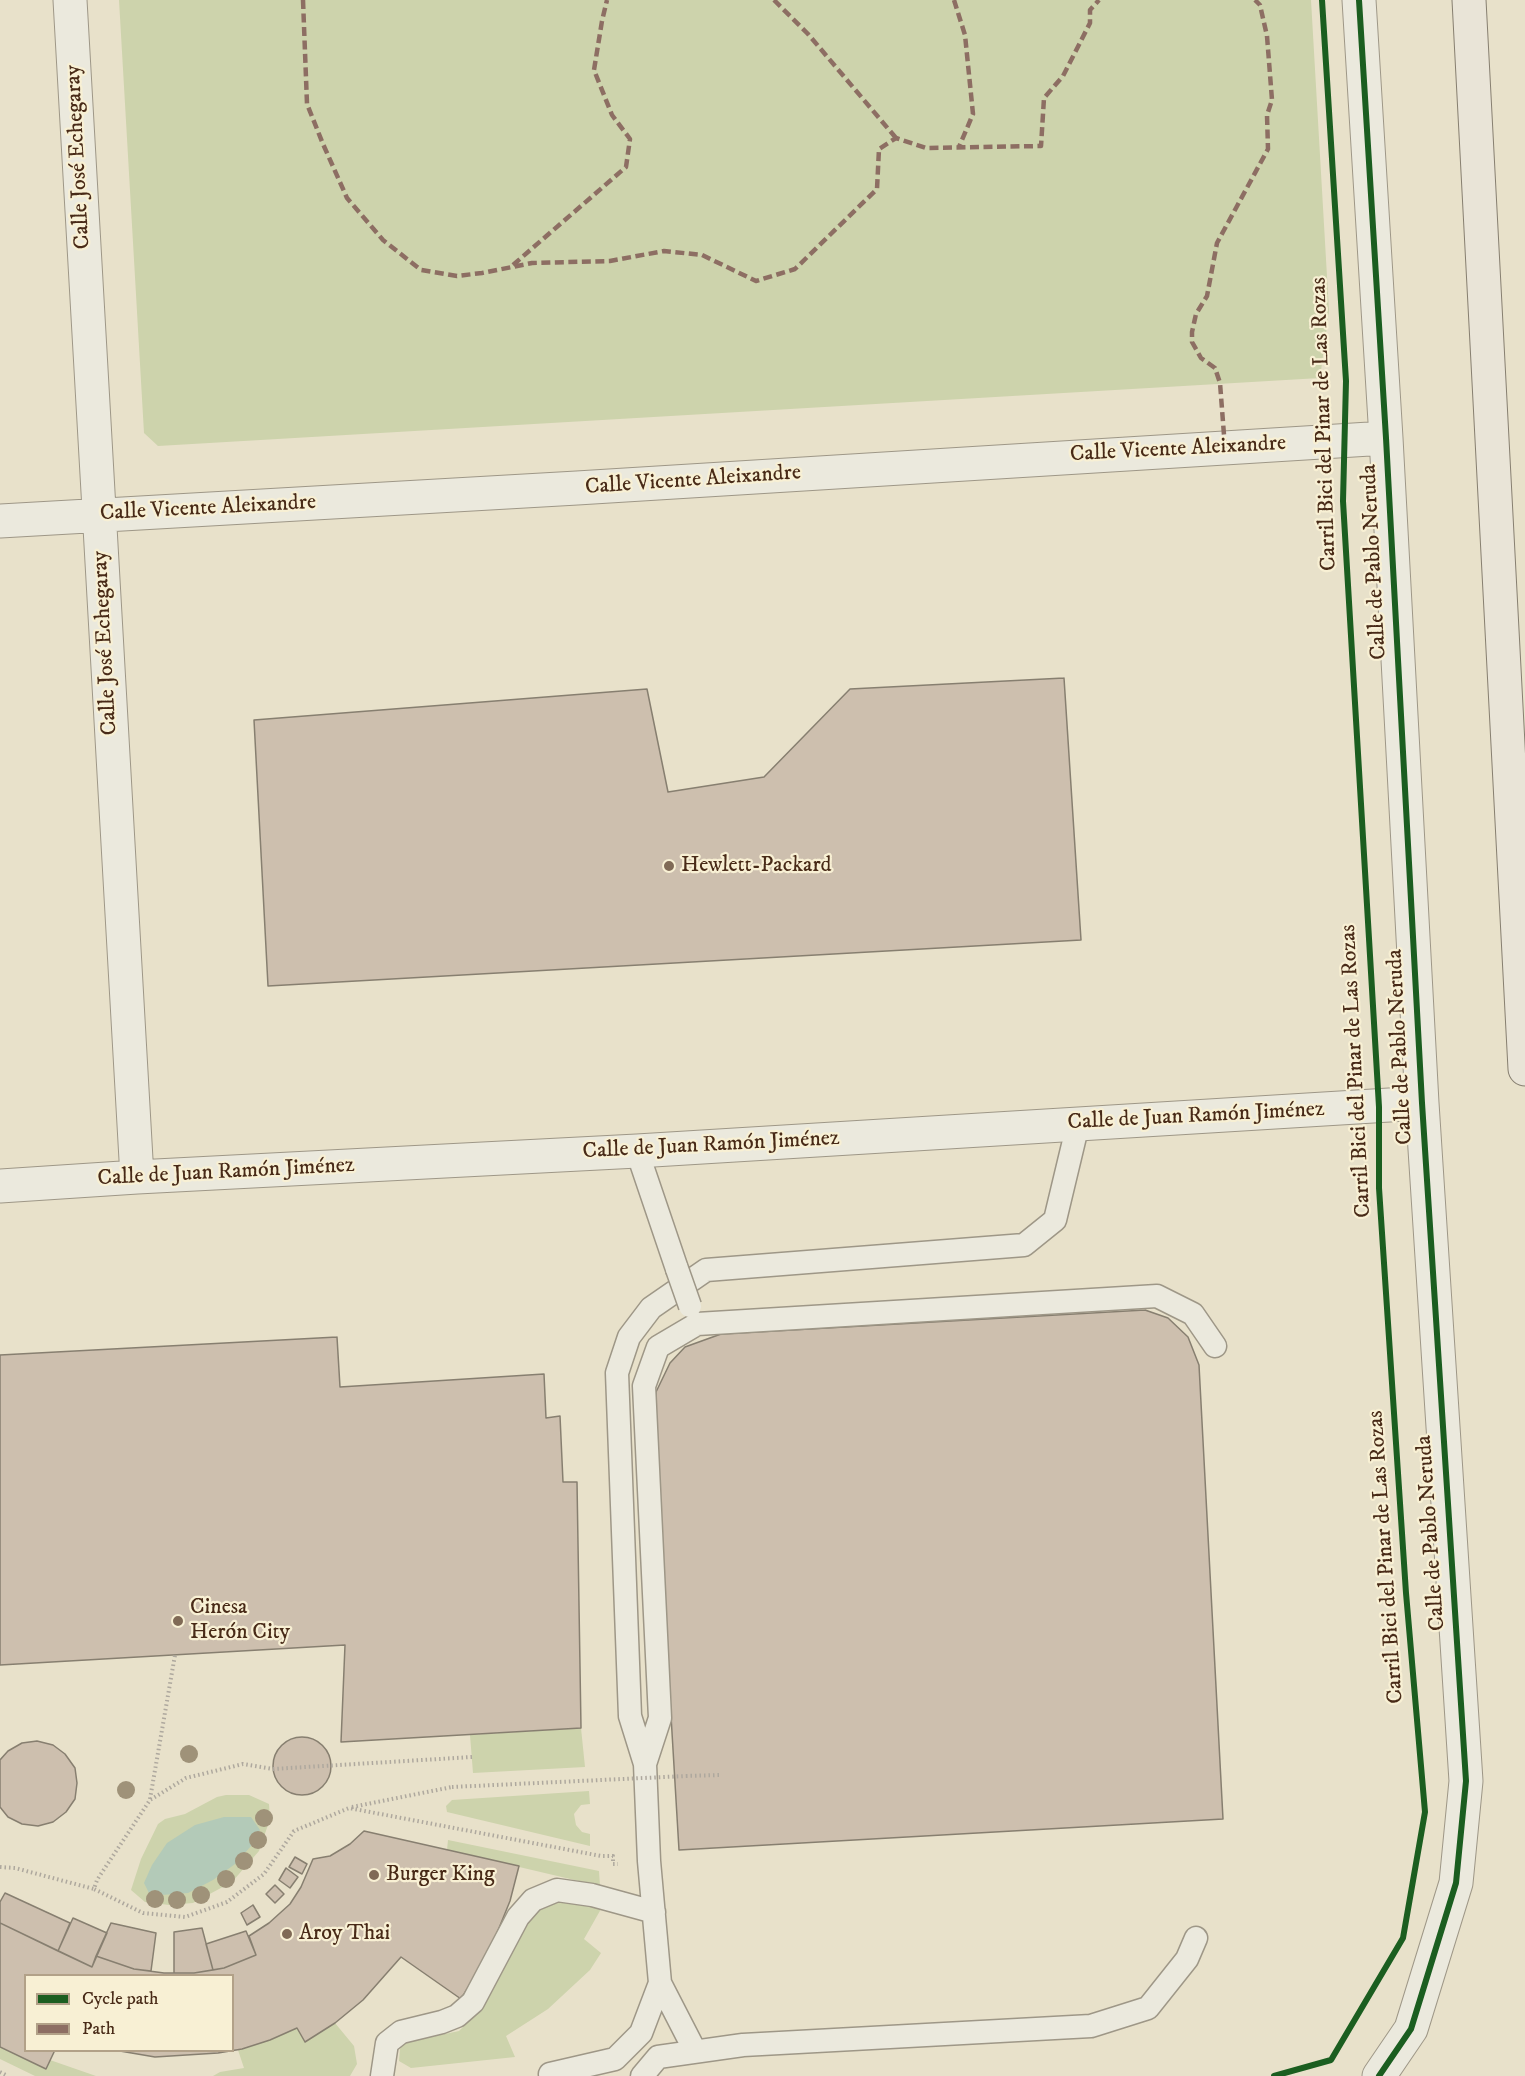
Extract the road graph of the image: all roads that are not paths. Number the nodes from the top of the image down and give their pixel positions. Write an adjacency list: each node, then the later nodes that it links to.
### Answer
1 (70, 0): 5 (street, Calle José Echegaray)
2 (1359, 0): 4 (street, Calle de Pablo Neruda)
3 (1470, 0): 7 (highway)
4 (1386, 438): 5 (street, Calle Vicente Aleixandre); 8 (street, Calle de Pablo Neruda)
5 (98, 516): 6 (street, Calle Vicente Aleixandre); 11 (street, Calle José Echegaray)
6 (0, 521)
7 (1525, 1069)
8 (1422, 1103): 9 (street, Calle de Juan Ramón Jiménez); 23 (street, Calle de Pablo Neruda)
9 (1078, 1124): 10 (street, Calle de Juan Ramón Jiménez); 15 (lane)
10 (637, 1151): 11 (street, Calle de Juan Ramón Jiménez); 13 (lane, bridge)
11 (137, 1177): 12 (street, Calle de Juan Ramón Jiménez)
12 (0, 1186)
13 (693, 1315): 14 (lane); 15 (lane)
14 (1215, 1346)
15 (645, 1764): 16 (lane)
16 (654, 1912): 18 (lane); 21 (lane)
17 (1196, 1938): 19 (lane)
18 (660, 1983): 19 (lane); 20 (lane)
19 (695, 2051): 22 (lane)
20 (545, 2075)
21 (382, 2076)
22 (642, 2076)
23 (1379, 2076)

